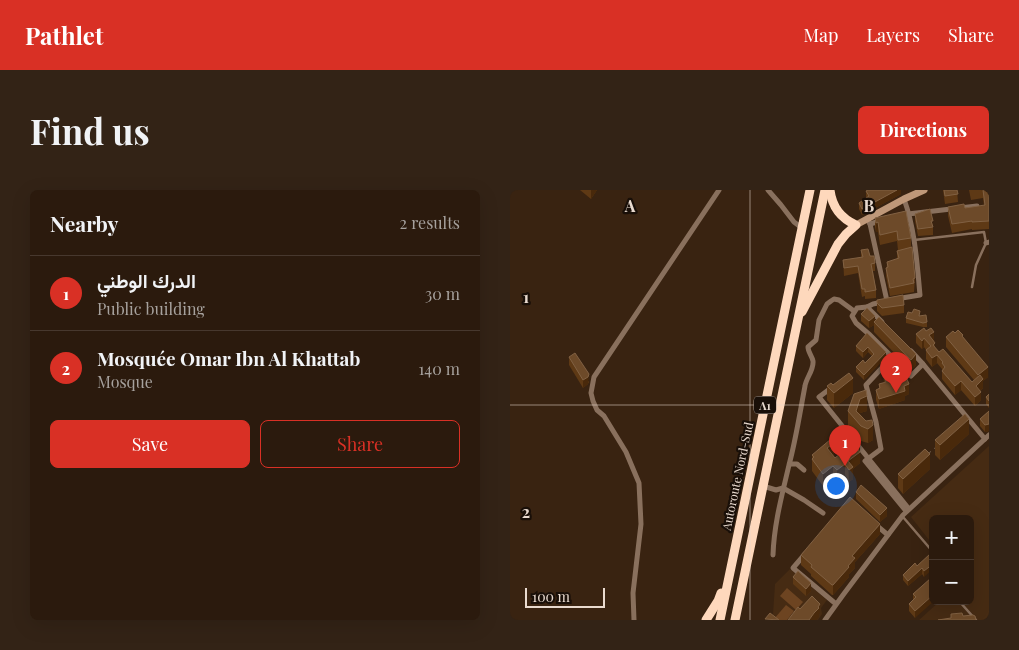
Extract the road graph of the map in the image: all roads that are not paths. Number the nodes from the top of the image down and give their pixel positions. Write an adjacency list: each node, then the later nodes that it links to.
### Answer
1 (719, 190): 43 (street)
2 (768, 190): 14 (street)
3 (810, 190): 14 (highway, Autoroute Nord-Sud / A1)
4 (825, 190): 21 (highway, A1)
5 (830, 190): 13 (highway)
6 (924, 190): 7 (main road)
7 (904, 199): 9 (street); 12 (main road)
8 (977, 206): 9 (street)
9 (910, 214): 10 (street); 15 (street)
10 (902, 216)
11 (886, 220): 12 (street)
12 (869, 221): 13 (main road); 18 (street)
13 (856, 225): 21 (highway)
14 (802, 228): 40 (highway, Autoroute Nord-Sud / A1)
15 (914, 240): 16 (lane); 18 (street)
16 (988, 242): 17 (lane)
17 (972, 287)
18 (887, 302): 19 (street)
19 (867, 307): 20 (street); 22 (street)
20 (854, 311): 24 (street); 29 (street)
21 (798, 318): 31 (highway, A1)
22 (884, 324)
23 (904, 344): 25 (street)
24 (892, 357): 25 (street); 28 (street)
25 (923, 364): 27 (street)
26 (834, 386): 28 (street)
27 (987, 437): 33 (street)
28 (868, 460): 33 (street)
29 (790, 464): 30 (street); 32 (street)
30 (804, 470)
31 (763, 486): 32 (street); 46 (highway, A1)
32 (783, 488): 34 (street); 39 (street)
33 (906, 512): 36 (street); 38 (lane)
34 (824, 513)
35 (875, 524): 36 (street)
36 (888, 535): 41 (street)
37 (812, 546): 41 (street)
38 (929, 546)
39 (773, 555)
40 (731, 569): 44 (highway); 45 (highway, Autoroute Nord-Sud / A1)
41 (836, 604): 47 (street)
42 (963, 605): 48 (lane)
43 (634, 620)
44 (706, 620)
45 (720, 620)
46 (735, 620)
47 (826, 620)
48 (976, 620)

